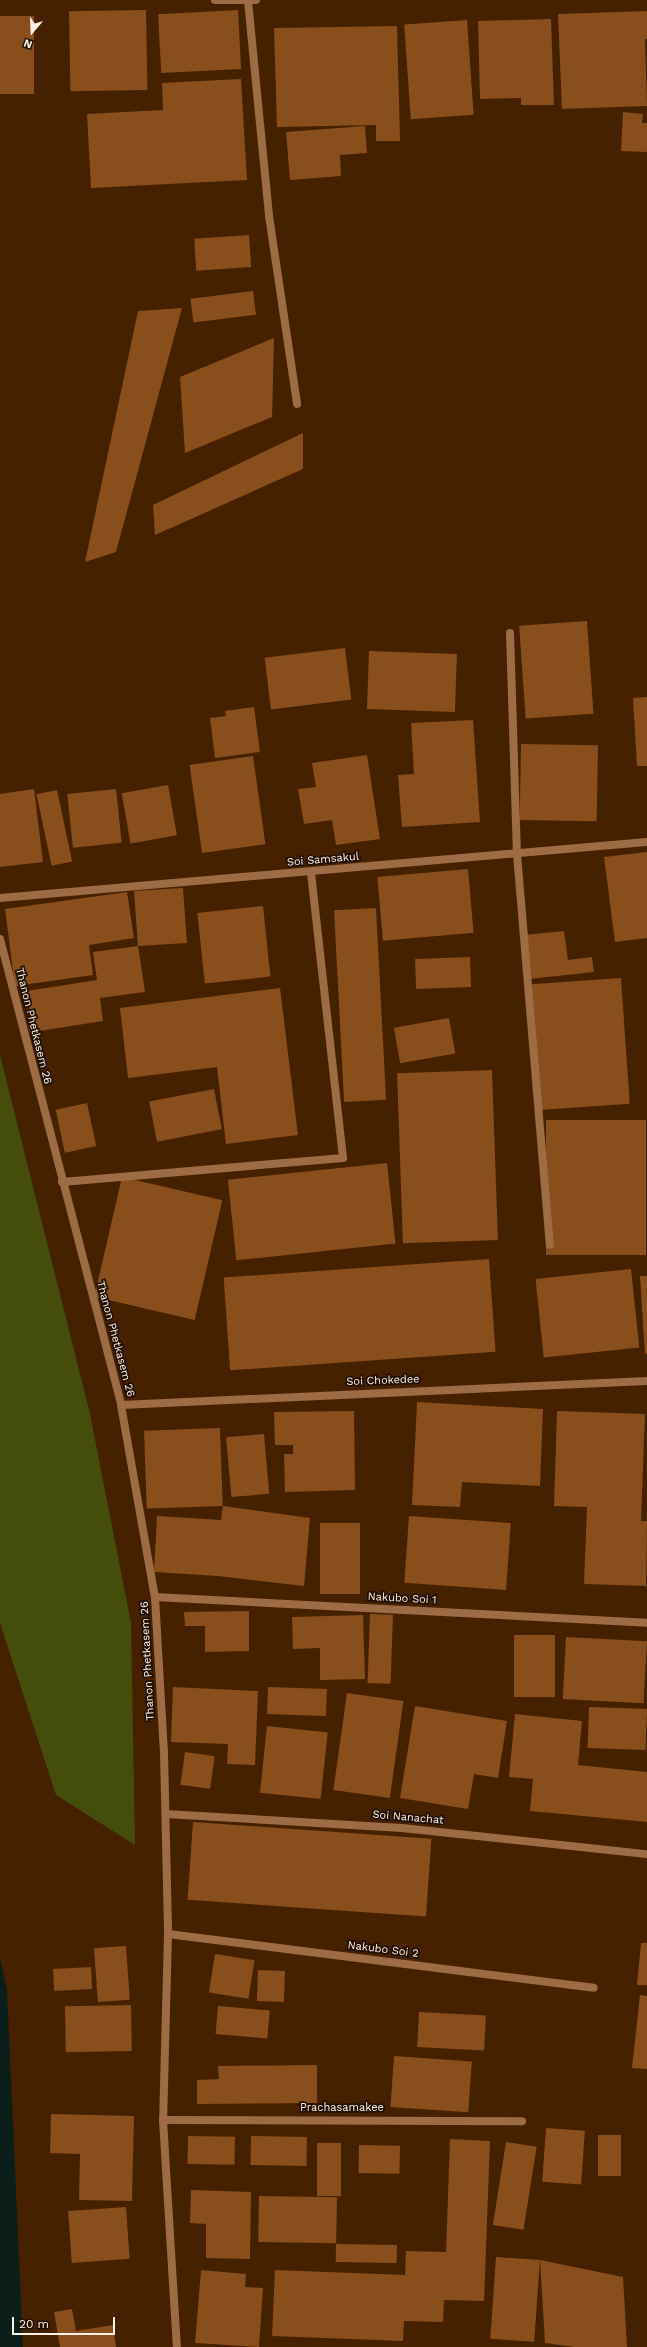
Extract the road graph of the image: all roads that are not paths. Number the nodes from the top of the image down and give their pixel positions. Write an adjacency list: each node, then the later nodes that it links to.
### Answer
1 (215, 0): 2 (street)
2 (252, 0): 3 (street)
3 (297, 404)
4 (510, 633): 6 (street)
5 (647, 842): 6 (street, Soi Samsakul)
6 (517, 854): 7 (street, Soi Samsakul); 11 (street)
7 (311, 872): 8 (street, Soi Samsakul); 10 (street)
8 (0, 898)
9 (0, 939): 10 (street, Thanon Phetkasem 26)
10 (62, 1182): 13 (street, Thanon Phetkasem 26)
11 (550, 1245)
12 (647, 1381): 13 (street, Soi Chokedee)
13 (121, 1405): 14 (street, Thanon Phetkasem 26)
14 (155, 1596): 15 (street, Nakubo Soi 1); 16 (street, Thanon Phetkasem 26)
15 (647, 1623)
16 (166, 1814): 17 (street, Soi Nanachat); 18 (street, Thanon Phetkasem 26)
17 (647, 1854)
18 (168, 1934): 19 (street, Nakubo Soi 2); 20 (street, Thanon Phetkasem 26)
19 (594, 1988)
20 (163, 2120): 21 (street, Prachasamakee); 22 (street, Thanon Phetkasem 26)
21 (522, 2121)
22 (177, 2347)

